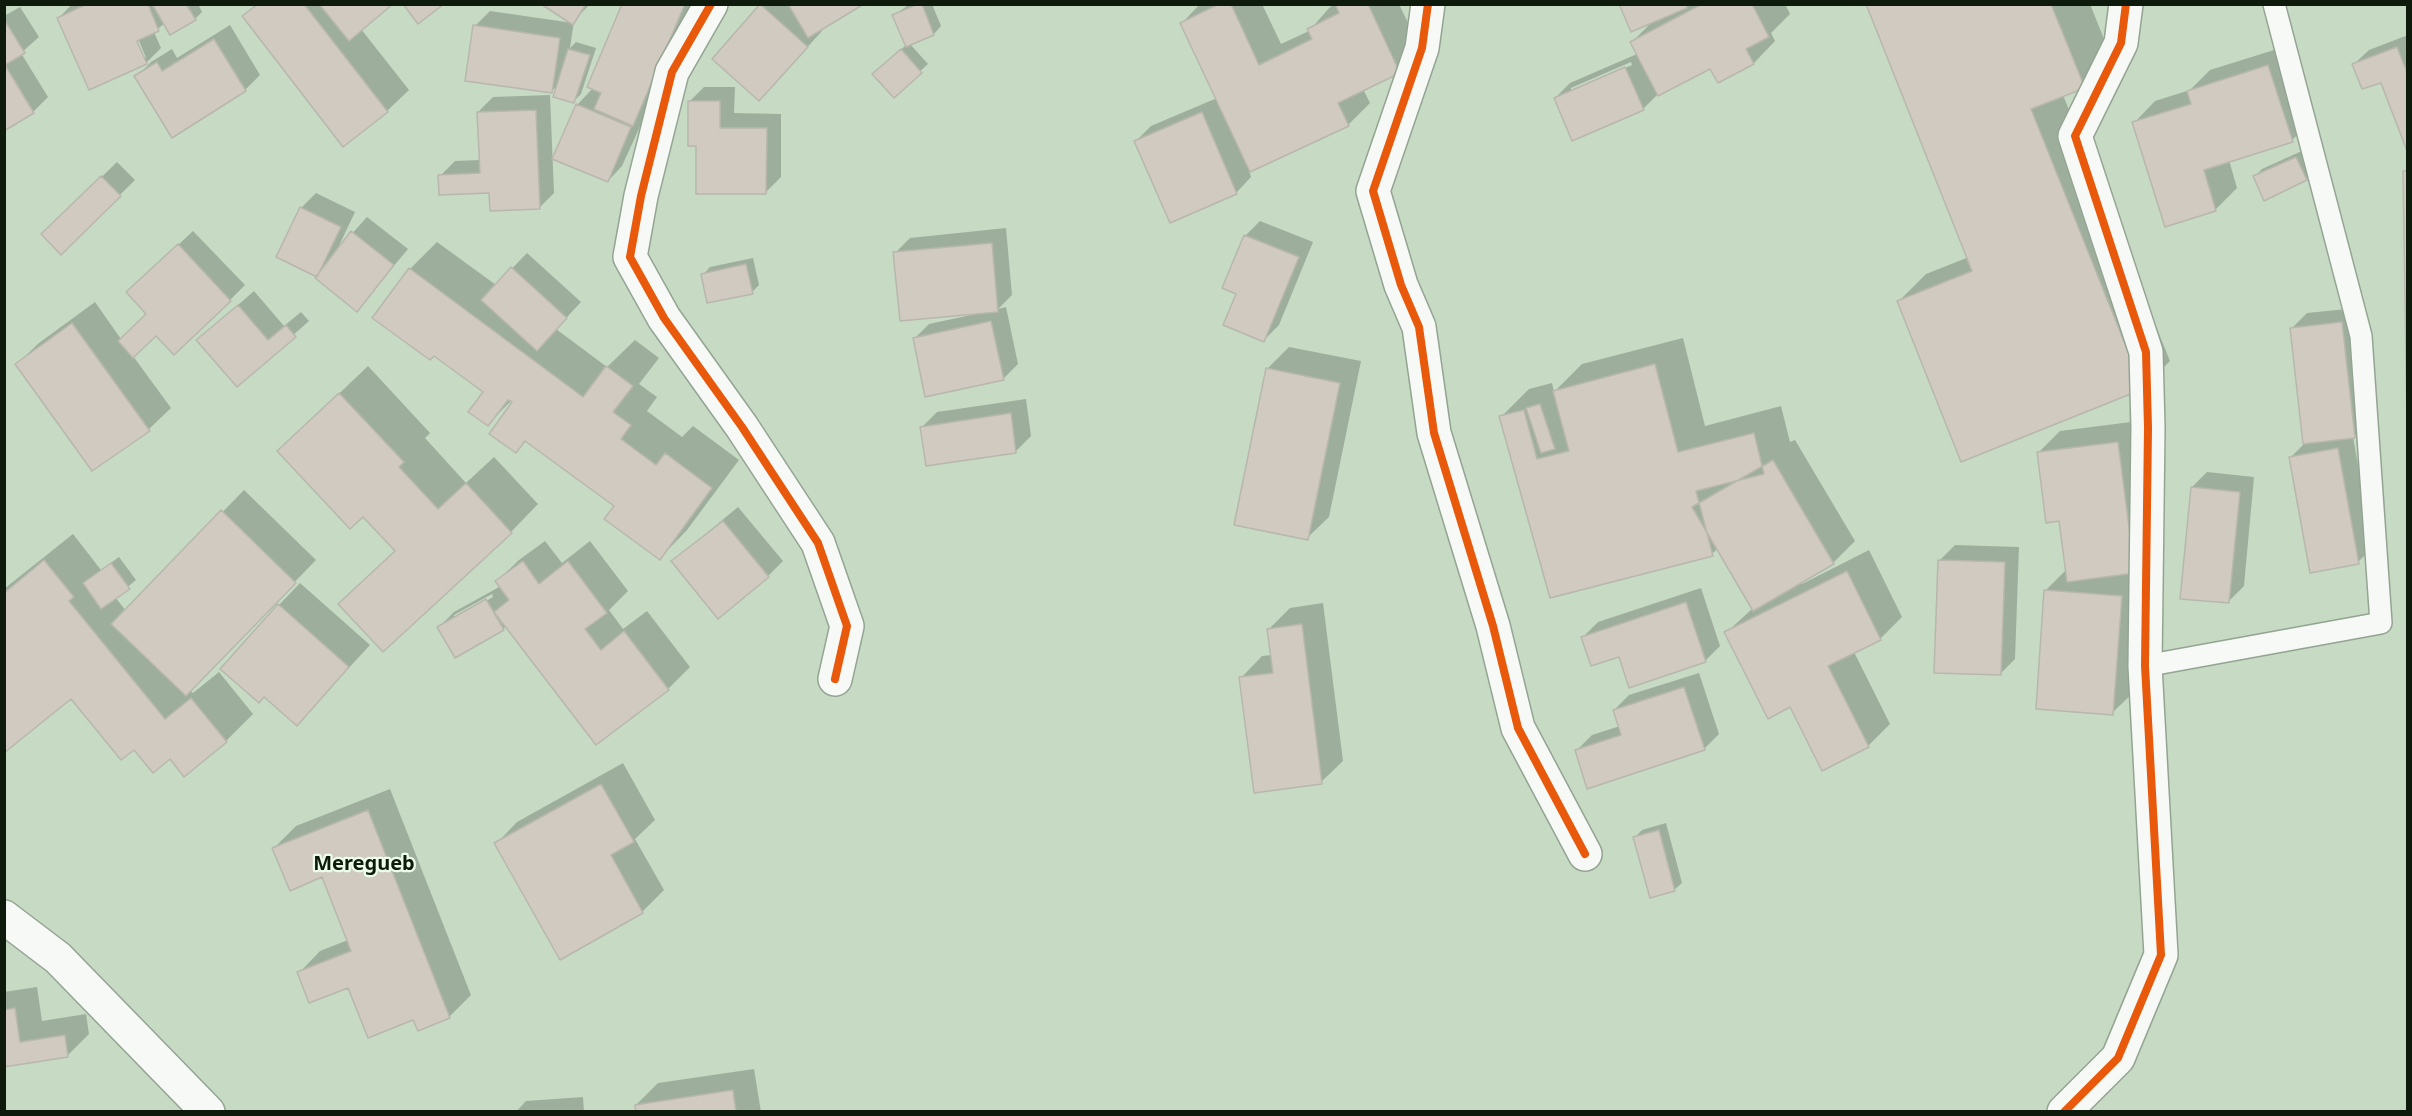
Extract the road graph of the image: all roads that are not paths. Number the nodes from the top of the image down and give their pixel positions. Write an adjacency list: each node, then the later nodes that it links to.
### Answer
1 (711, 4): 6 (street)
2 (1428, 4): 7 (street)
3 (2126, 4): 5 (street)
4 (2274, 4): 5 (lane)
5 (2145, 666): 10 (street)
6 (835, 679)
7 (1585, 854)
8 (4, 917): 9 (street)
9 (208, 1112)
10 (2064, 1112)

